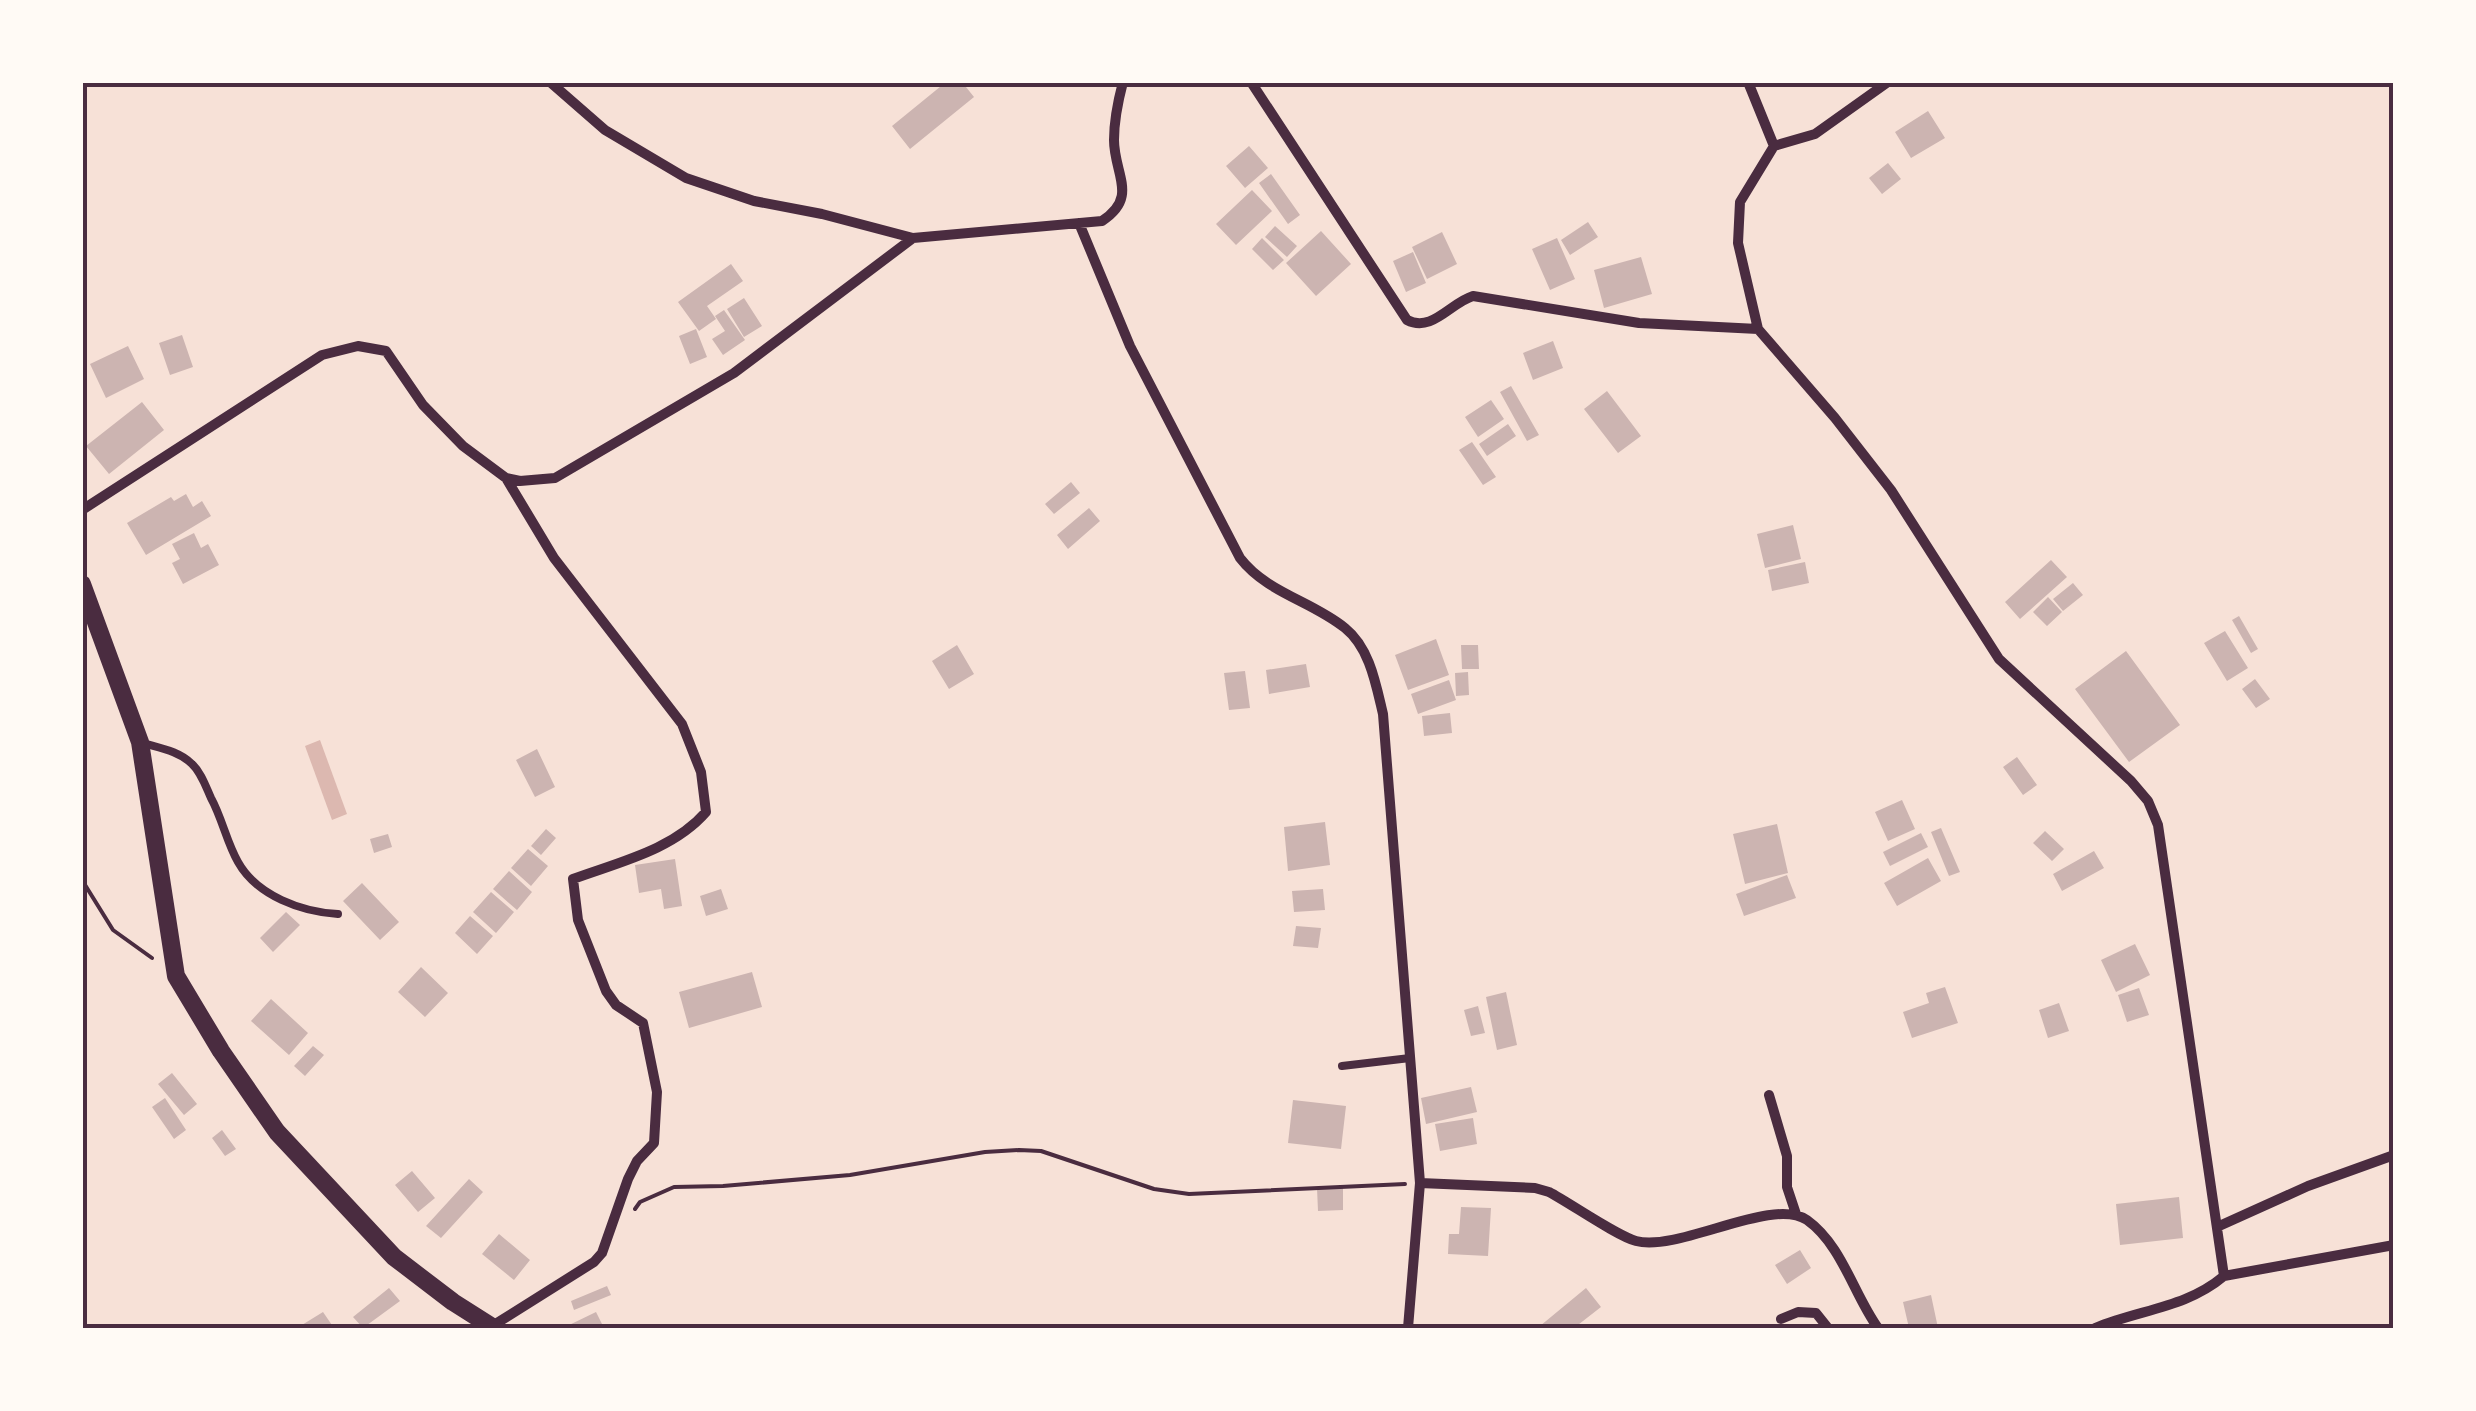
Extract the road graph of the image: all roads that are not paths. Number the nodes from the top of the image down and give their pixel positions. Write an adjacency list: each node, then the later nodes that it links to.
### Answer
1 (550, 82): 8 (street)
2 (1123, 82): 7 (street)
3 (1251, 82): 9 (street)
4 (1748, 82): 6 (street)
5 (1888, 82): 6 (street)
6 (1774, 146): 9 (street)
7 (1079, 224): 8 (street); 15 (street)
8 (913, 238): 10 (street)
9 (1758, 329): 21 (street)
10 (506, 478): 11 (street); 25 (street)
11 (82, 510)
12 (82, 584): 13 (street)
13 (140, 742): 14 (lane); 25 (street)
14 (338, 914)
15 (1410, 1058): 16 (lane); 19 (street)
16 (1342, 1066)
17 (1769, 1095): 20 (street)
18 (2394, 1154): 21 (street)
19 (1420, 1183): 20 (street); 26 (street)
20 (1796, 1214): 28 (street)
21 (2216, 1228): 23 (street)
22 (2394, 1245): 23 (street)
23 (2224, 1276): 29 (street)
24 (1781, 1319): 27 (street)
25 (492, 1328)
26 (1408, 1328)
27 (1828, 1328)
28 (1878, 1328)
29 (2096, 1328)

